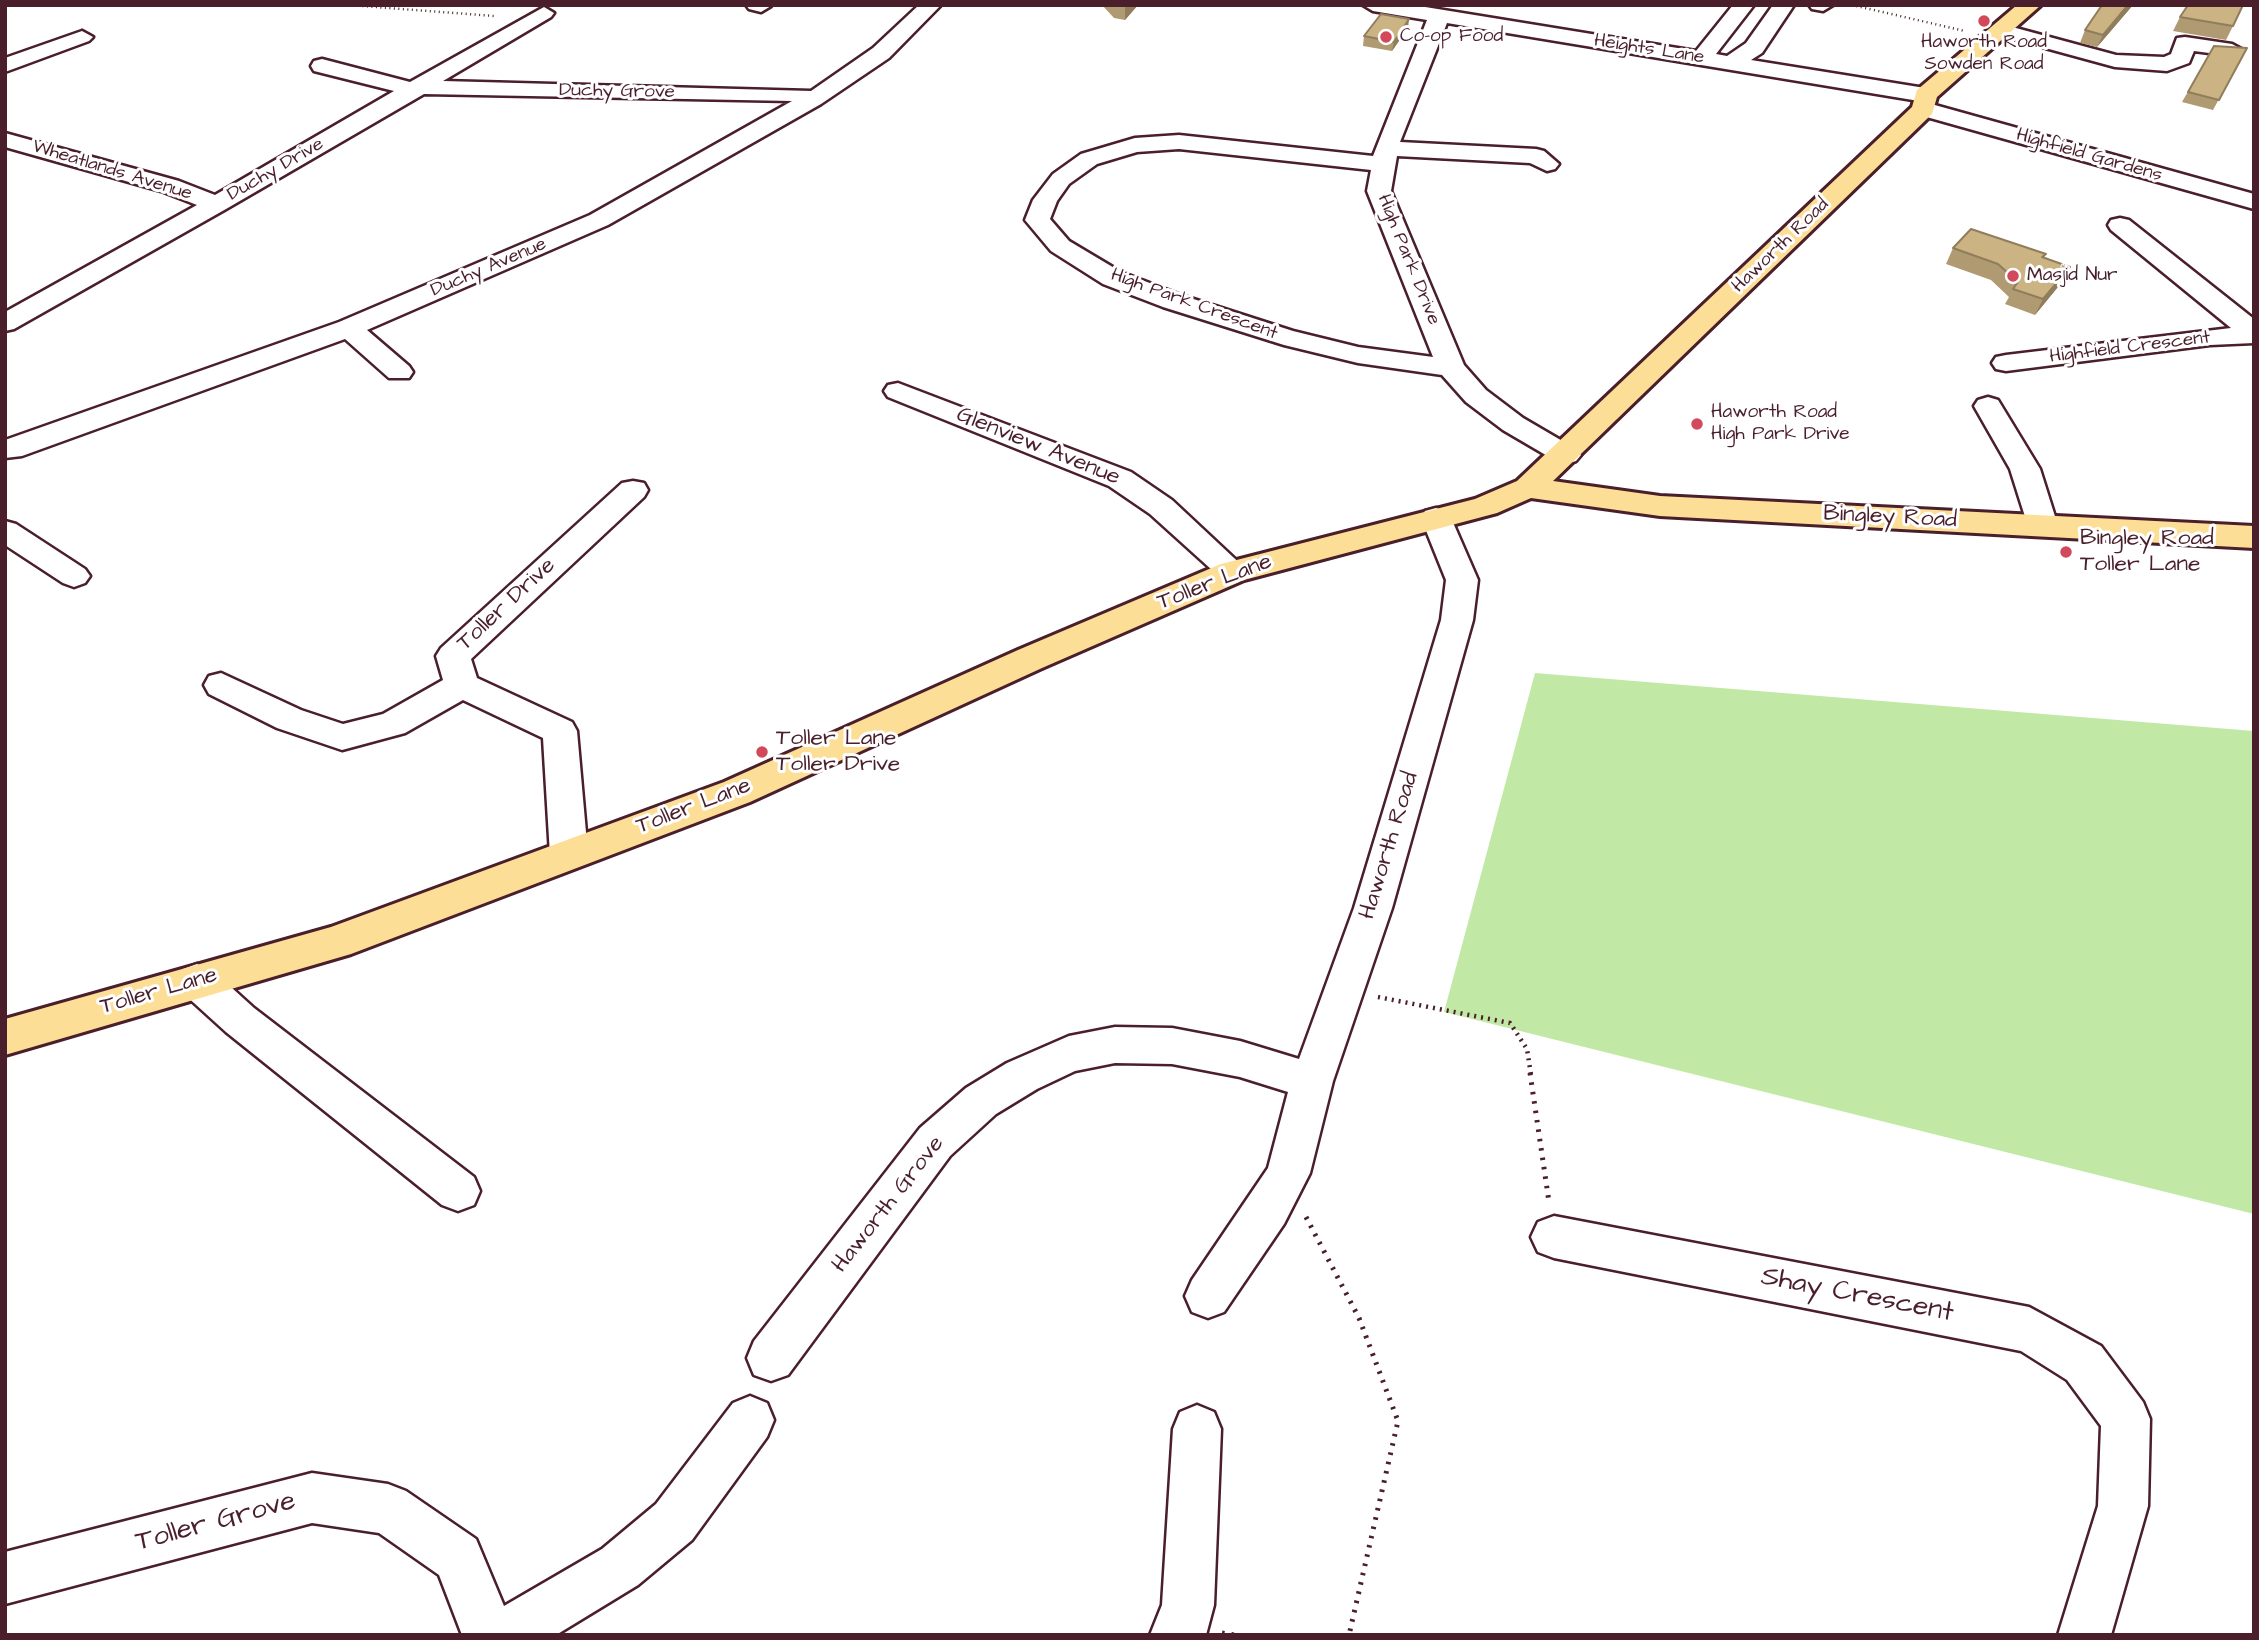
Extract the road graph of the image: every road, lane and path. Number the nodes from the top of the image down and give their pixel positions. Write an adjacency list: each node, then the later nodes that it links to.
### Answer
1 (349, 5): 10 (path)
2 (931, 5): 22 (street, Duchy Avenue)
3 (1373, 5): 8 (street, Heights Lane)
4 (1744, 5): 17 (street)
5 (1784, 5): 18 (street)
6 (1852, 5): 12 (path)
7 (2030, 5): 12 (main road, Haworth Road)
8 (1456, 13): 11 (street, Heights Lane); 25 (street, High Park Drive)
9 (1543, 14): 11 (street)
10 (538, 16): 21 (street, Duchy Drive)
11 (1528, 30): 17 (street, Heights Lane)
12 (1997, 34): 15 (street); 23 (main road, Haworth Road)
13 (82, 37): 19 (street)
14 (2163, 37): 15 (street)
15 (2185, 43): 16 (street)
16 (2232, 50)
17 (1702, 58): 18 (street, Heights Lane)
18 (1732, 63): 23 (street, Heights Lane)
19 (6, 65)
20 (322, 66): 21 (street, Duchy Grove)
21 (417, 89): 22 (street, Duchy Grove); 28 (street, Duchy Drive)
22 (814, 99): 31 (street, Duchy Avenue)
23 (1925, 102): 27 (street, Highfield Gardens); 39 (main road, Haworth Road)
24 (5, 140): 28 (street, Wheatlands Avenue)
25 (1383, 156): 26 (street); 34 (street, High Park Drive); 34 (street, High Park Crescent)
26 (1547, 164)
27 (2254, 202)
28 (217, 204): 30 (street, Duchy Drive)
29 (2120, 225): 32 (street)
30 (5, 323)
31 (349, 328): 35 (street); 38 (street, Duchy Avenue)
32 (2254, 334): 33 (street, Highfield Crescent)
33 (2006, 363)
34 (1451, 368): 39 (street, High Park Drive)
35 (399, 372)
36 (898, 391): 46 (street, Glenview Avenue)
37 (1988, 406): 43 (street)
38 (7, 452)
39 (1566, 454): 40 (main road, Haworth Road)
40 (1528, 488): 42 (main road, Toller Lane); 43 (main road, Bingley Road)
41 (633, 490): 49 (street, Toller Drive)
42 (1436, 518): 46 (main road, Toller Lane); 52 (street, Haworth Road)
43 (2043, 526): 45 (main road, Bingley Road)
44 (5, 531): 47 (street)
45 (2254, 537)
46 (1233, 572): 50 (main road, Toller Lane)
47 (74, 576)
48 (221, 685): 49 (street)
49 (462, 685): 50 (street, Toller Drive)
50 (569, 855): 51 (main road, Toller Lane)
51 (197, 981): 53 (main road, Toller Lane); 56 (street)
52 (1344, 990): 54 (street, Haworth Road); 57 (path)
53 (5, 1037)
54 (1312, 1081): 55 (street, Haworth Road); 59 (street, Haworth Grove)
55 (1288, 1173): 58 (street, Haworth Road); 66 (path)
56 (458, 1191)
57 (1554, 1237): 67 (street, Shay Crescent)
58 (1209, 1296)
59 (771, 1358)
60 (750, 1420): 64 (street)
61 (1197, 1429): 65 (street)
62 (5, 1578): 63 (street, Toller Grove)
63 (489, 1635)
64 (506, 1635)
65 (1176, 1635)
66 (1349, 1635)
67 (2084, 1635)

